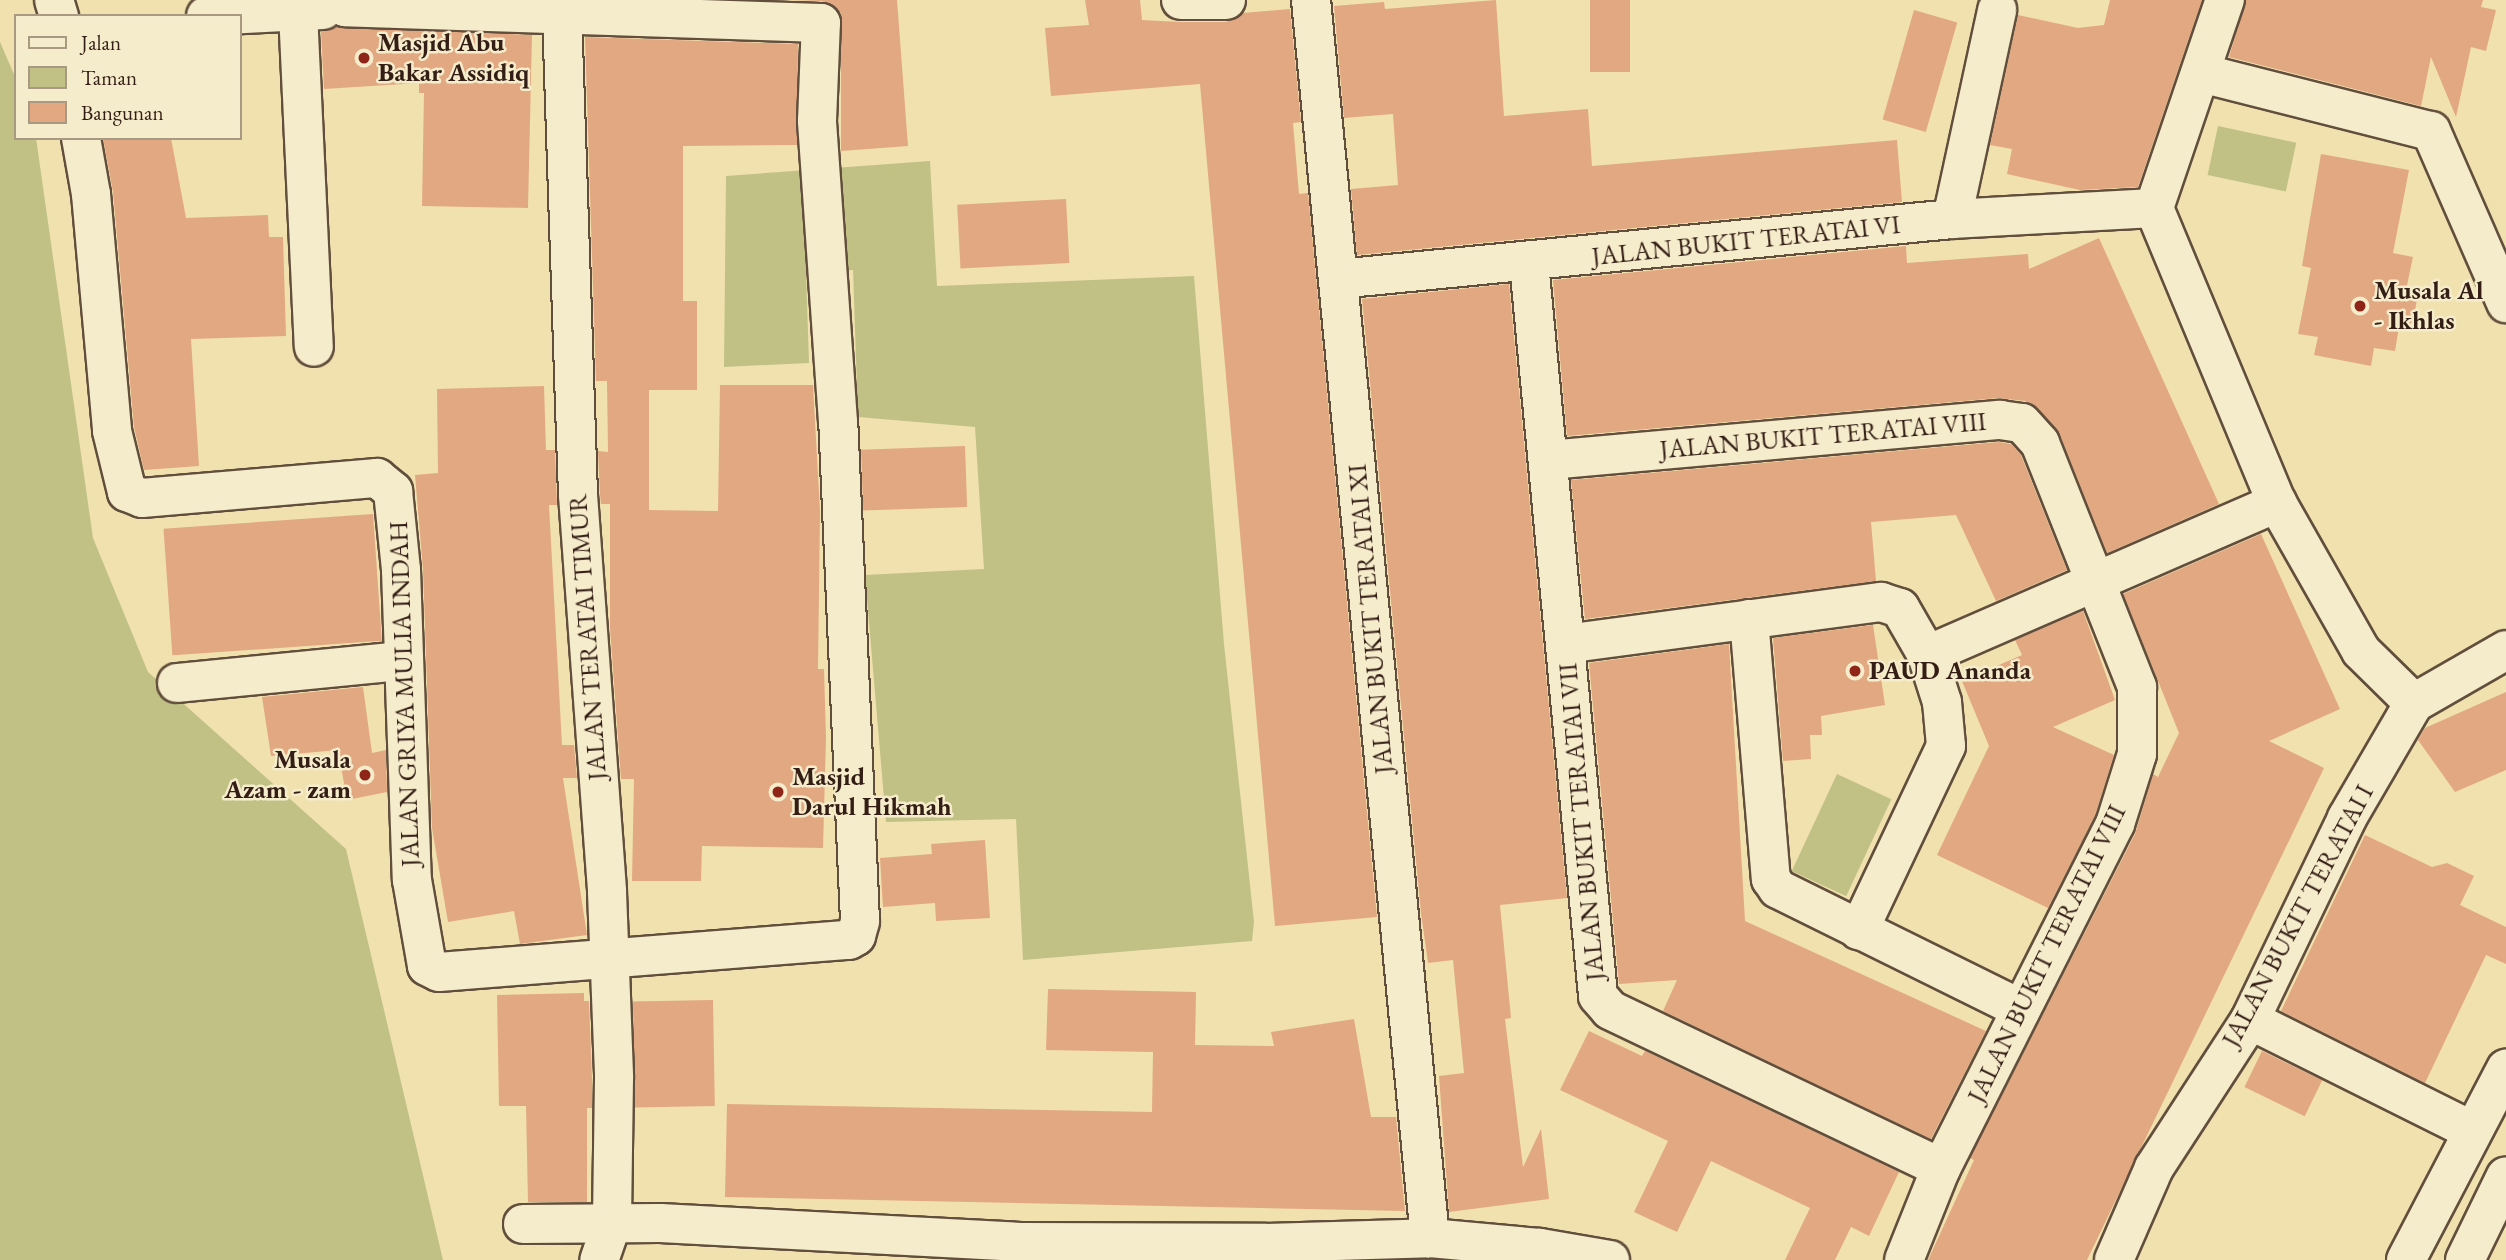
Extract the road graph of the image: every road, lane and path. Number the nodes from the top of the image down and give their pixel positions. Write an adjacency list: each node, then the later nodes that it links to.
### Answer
1 (1181, 0): 2 (street)
2 (1226, 0)
3 (1311, 0): 16 (street, JALAN BUKIT TERATAI XI)
4 (2225, 0): 11 (street)
5 (345, 4): 7 (street); 9 (street)
6 (1997, 10): 14 (street)
7 (298, 12): 10 (street); 18 (street)
8 (823, 12): 9 (street); 30 (street)
9 (562, 13): 30 (street, JALAN TERATAI TIMUR)
10 (242, 14)
11 (2201, 73): 13 (street); 17 (street)
12 (82, 140): 26 (street, JALAN GRIYA MULIA INDAH)
13 (2154, 208): 14 (street, JALAN BUKIT TERATAI VI); 20 (street)
14 (1952, 219): 15 (street, JALAN BUKIT TERATAI VI)
15 (1529, 263): 16 (street, JALAN BUKIT TERATAI VI); 19 (street, JALAN BUKIT TERATAI VII)
16 (1338, 279): 39 (street, JALAN BUKIT TERATAI XI)
17 (2506, 303)
18 (314, 347)
19 (1549, 460): 21 (street, JALAN BUKIT TERATAI VIII); 23 (street, JALAN BUKIT TERATAI VII)
20 (2277, 503): 21 (street); 28 (street)
21 (2098, 583): 25 (street); 31 (street, JALAN BUKIT TERATAI VIII)
22 (1749, 619): 23 (street); 25 (street); 29 (street)
23 (1565, 644): 35 (street, JALAN BUKIT TERATAI VII)
24 (2506, 650): 28 (street, JALAN BUKIT TERATAI I)
25 (1927, 655): 29 (street)
26 (401, 661): 27 (street); 30 (street, JALAN GRIYA MULIA INDAH)
27 (177, 683)
28 (2414, 703): 32 (street, JALAN BUKIT TERATAI I)
29 (1859, 929): 31 (street)
30 (607, 959): 37 (street, JALAN TERATAI TIMUR)
31 (2021, 1009): 35 (street, JALAN BUKIT TERATAI VIII)
32 (2249, 1020): 34 (street); 44 (street, JALAN BUKIT TERATAI I)
33 (2506, 1069): 34 (street)
34 (2471, 1130): 45 (street)
35 (1941, 1168): 43 (street, JALAN BUKIT TERATAI VIII)
36 (2506, 1176): 46 (street)
37 (612, 1223): 38 (street); 40 (street); 41 (street, JALAN TERATAI TIMUR)
38 (523, 1224)
39 (1430, 1238): 40 (street); 42 (street)
40 (1019, 1251)
41 (599, 1260)
42 (1610, 1260)
43 (1903, 1260)
44 (2114, 1260)
45 (2406, 1260)
46 (2465, 1260)

